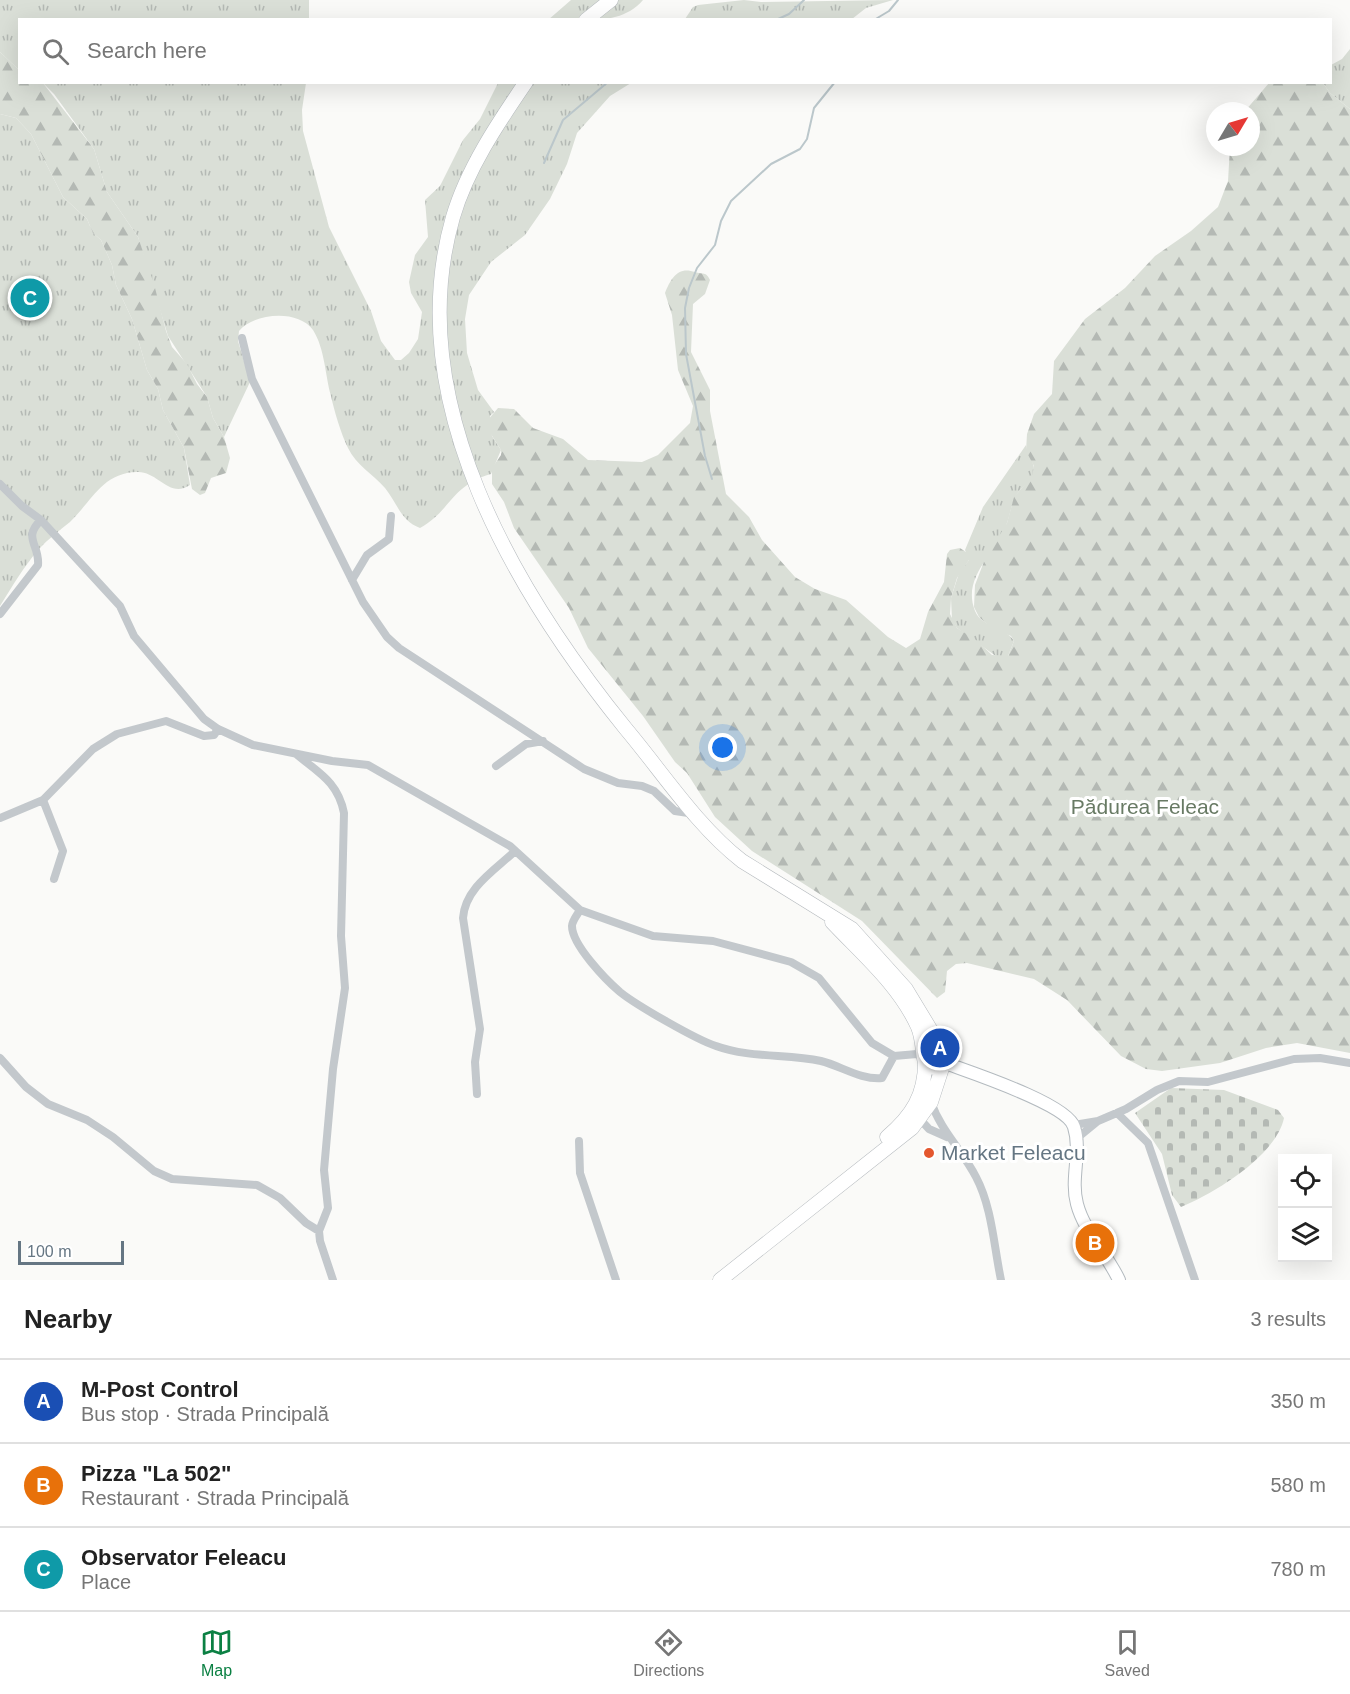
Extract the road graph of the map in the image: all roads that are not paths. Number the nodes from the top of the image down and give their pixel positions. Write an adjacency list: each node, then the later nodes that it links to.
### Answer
1 (611, 0): 2 (main road)
2 (588, 18)
3 (525, 84): 15 (main road)
4 (242, 338): 8 (street)
5 (0, 484): 7 (street)
6 (391, 516): 8 (street)
7 (40, 520): 9 (street); 10 (street)
8 (352, 580): 11 (street)
9 (0, 614)
10 (218, 729): 12 (street); 14 (street)
11 (543, 741): 13 (street); 15 (street)
12 (293, 752): 17 (street); 36 (street)
13 (496, 766)
14 (43, 800): 16 (street); 18 (street)
15 (696, 814): 20 (main road)
16 (0, 818)
17 (515, 850): 19 (street); 27 (street)
18 (54, 879)
19 (580, 910): 22 (street); 22 (street)
20 (825, 914): 21 (main road); 23 (main road)
21 (941, 1047): 23 (main road); 26 (main road)
22 (894, 1056): 23 (street)
23 (925, 1057): 26 (main road); 30 (main road)
24 (0, 1058): 36 (street)
25 (1350, 1063): 29 (street)
26 (944, 1064): 28 (main road); 32 (street)
27 (477, 1094)
28 (930, 1102): 30 (main road); 33 (street)
29 (1117, 1113): 31 (street); 43 (street)
30 (917, 1114): 33 (street); 39 (main road); 40 (main road)
31 (1098, 1121): 32 (street); 34 (street)
32 (1074, 1125): 34 (street)
33 (947, 1137): 41 (street)
34 (1076, 1139): 42 (street)
35 (579, 1141): 38 (street)
36 (319, 1231): 37 (street)
37 (333, 1280)
38 (616, 1280)
39 (709, 1280)
40 (720, 1280)
41 (1001, 1280)
42 (1119, 1280)
43 (1195, 1280)

